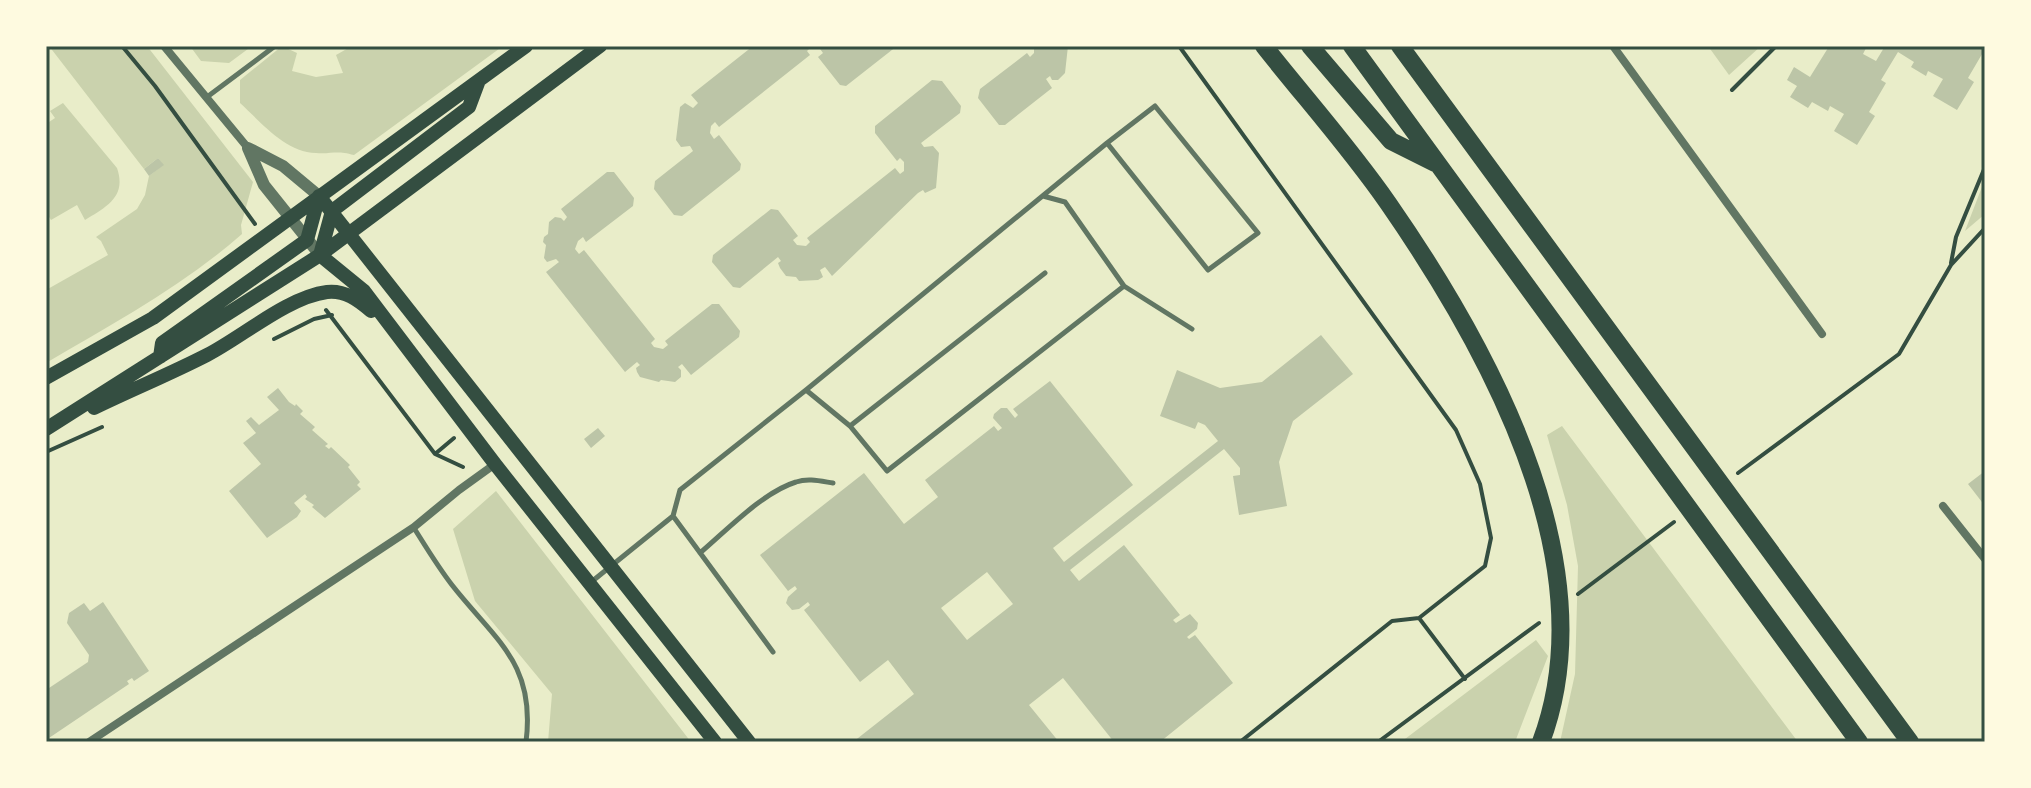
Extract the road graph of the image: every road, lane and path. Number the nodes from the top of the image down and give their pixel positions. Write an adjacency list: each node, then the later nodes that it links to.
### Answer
1 (122, 46): 24 (path)
2 (164, 46): 15 (street)
3 (275, 46): 15 (lane)
4 (526, 46): 13 (main road)
5 (600, 46): 26 (main road)
6 (1179, 46): 54 (path)
7 (1264, 46): 64 (highway)
8 (1310, 46): 18 (highway)
9 (1352, 46): 18 (highway)
10 (1400, 46): 66 (highway)
11 (1613, 46): 35 (street)
12 (1776, 46): 14 (path)
13 (478, 81): 20 (main road); 22 (main road)
14 (1732, 90)
15 (207, 97): 17 (street)
16 (1107, 143): 16 (lane); 21 (lane)
17 (248, 148): 20 (street); 23 (street)
18 (1438, 164): 65 (highway)
19 (1985, 167): 29 (path)
20 (319, 196): 22 (main road); 23 (main road); 27 (main road)
21 (1042, 196): 31 (lane); 38 (lane)
22 (332, 211): 26 (main road); 28 (main road)
23 (289, 219): 27 (street); 37 (main road)
24 (253, 222)
25 (1985, 228): 29 (path)
26 (350, 232): 28 (main road); 51 (main road)
27 (307, 240): 28 (street); 36 (main road)
28 (320, 255): 33 (main road); 36 (main road)
29 (1951, 265): 42 (path)
30 (1045, 273): 39 (lane)
31 (1124, 286): 34 (lane); 39 (lane)
32 (332, 315): 43 (path)
33 (389, 326): 40 (main road); 41 (main road)
34 (1192, 329)
35 (1822, 334)
36 (160, 357): 40 (main road)
37 (46, 378)
38 (806, 390): 39 (lane); 47 (lane)
39 (850, 426)
40 (46, 430)
41 (495, 464): 43 (street); 52 (main road)
42 (1734, 477)
43 (477, 478): 48 (street)
44 (833, 483): 49 (lane)
45 (1943, 506): 50 (street)
46 (1683, 515): 53 (path)
47 (673, 516): 49 (lane); 51 (lane)
48 (414, 527): 58 (street); 59 (lane)
49 (700, 553): 56 (lane)
50 (1985, 559)
51 (611, 566): 52 (lane); 61 (main road)
52 (590, 583): 60 (main road)
53 (1569, 601)
54 (1419, 618): 57 (path); 62 (path)
55 (1544, 620): 57 (path)
56 (773, 652)
57 (1466, 678): 63 (path)
58 (89, 742)
59 (526, 742)
60 (715, 742)
61 (749, 742)
62 (1240, 742)
63 (1378, 742)
64 (1541, 742)
65 (1859, 742)
66 (1910, 742)

